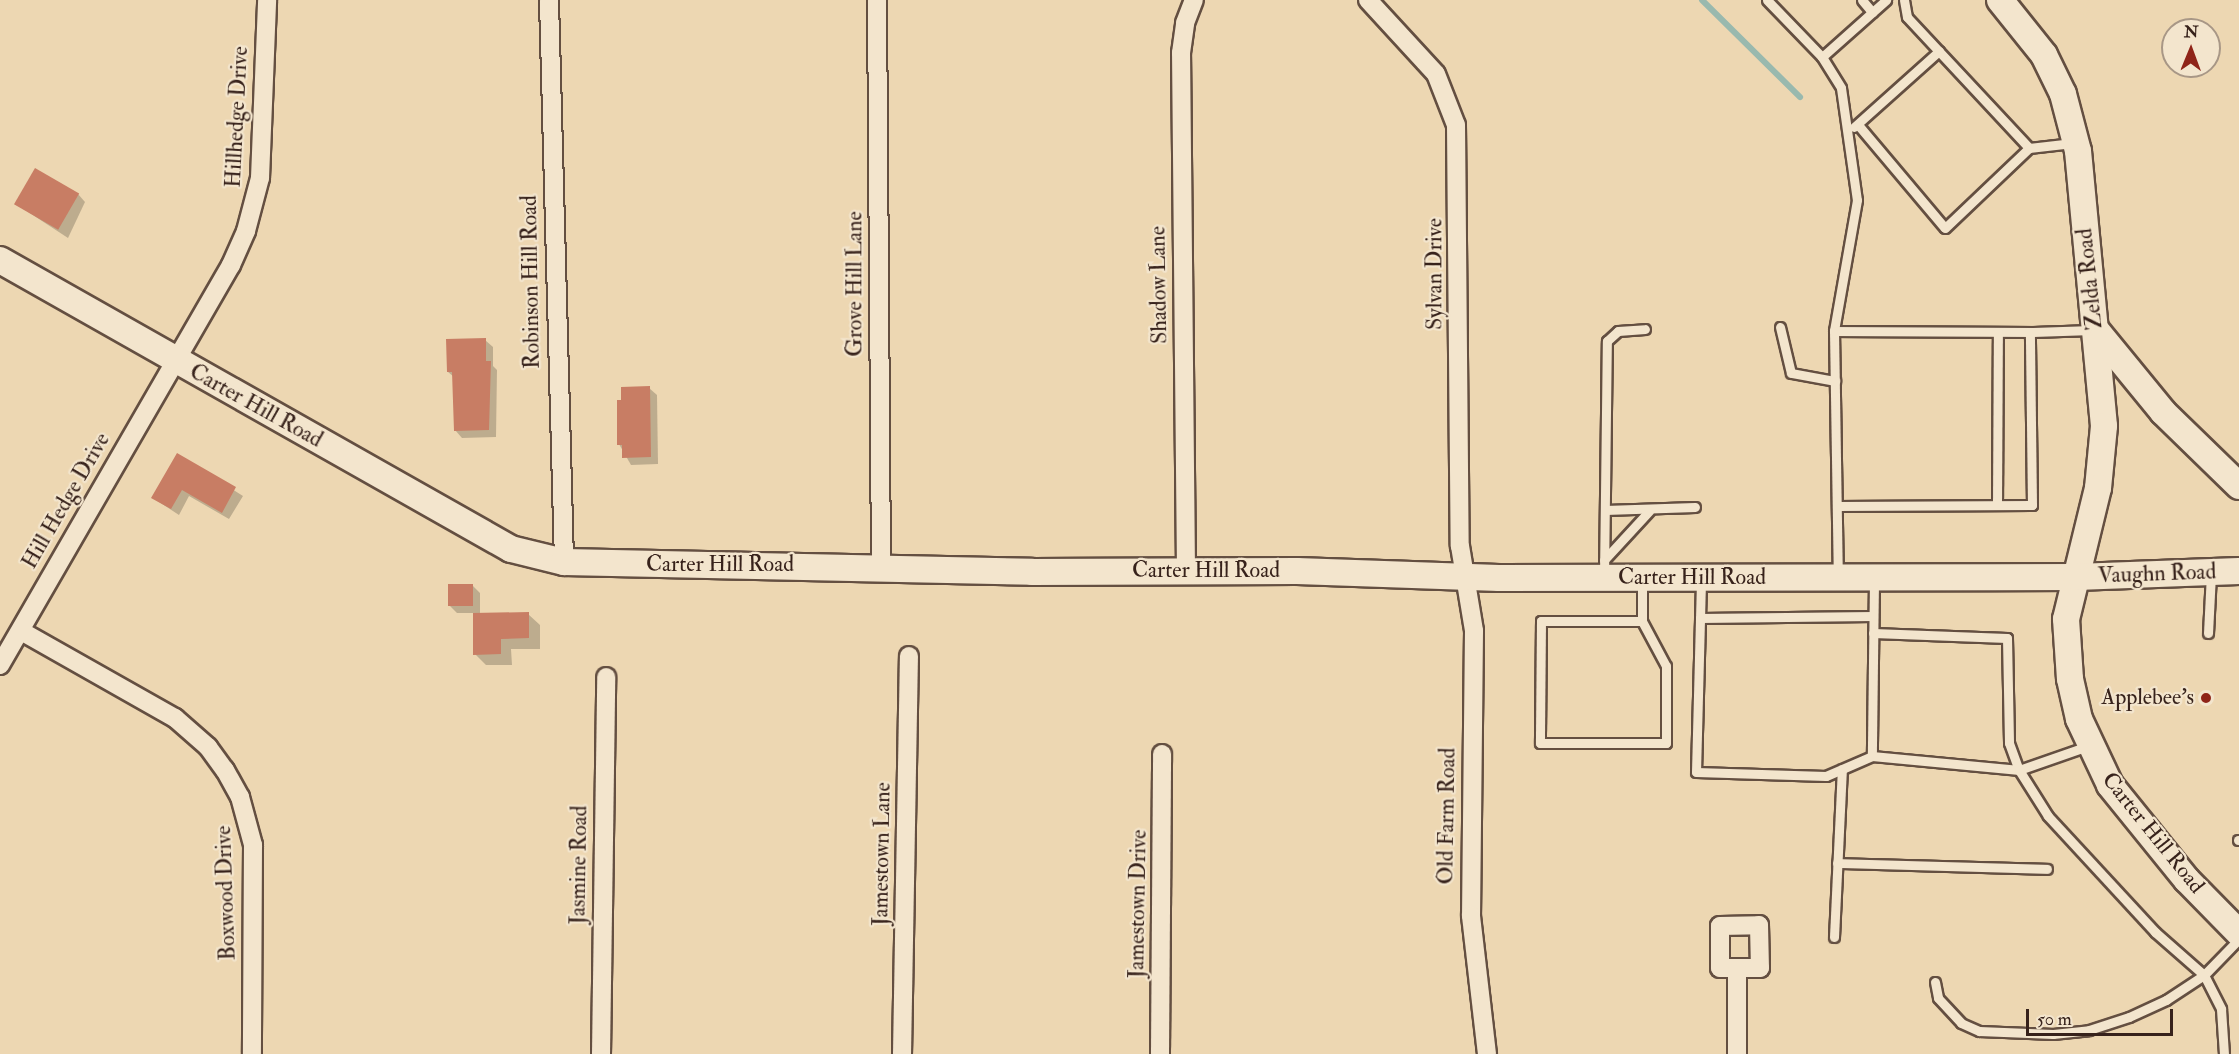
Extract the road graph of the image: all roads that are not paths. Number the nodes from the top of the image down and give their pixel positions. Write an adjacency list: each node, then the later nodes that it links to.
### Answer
1 (267, 0): 25 (street, Hillhedge Drive)
2 (549, 0): 33 (street, Robinson Hill Road)
3 (877, 0): 34 (street, Grove Hill Lane)
4 (1194, 0): 36 (street, Shadow Lane)
5 (1368, 0): 39 (street, Sylvan Drive)
6 (1767, 0): 13 (lane)
7 (1862, 0): 11 (lane)
8 (1886, 0): 11 (lane)
9 (1904, 0): 12 (lane)
10 (2000, 0): 16 (main road, Zelda Road)
11 (1872, 12): 13 (lane)
12 (1939, 51): 14 (lane); 17 (lane)
13 (1822, 57): 15 (lane)
14 (1859, 126): 15 (lane); 17 (lane)
15 (1846, 129): 22 (lane)
16 (2076, 143): 17 (lane); 21 (main road, Zelda Road)
17 (2029, 148)
18 (0, 260): 25 (main road, Carter Hill Road)
19 (1780, 327): 26 (lane)
20 (1645, 329): 31 (lane)
21 (2096, 330): 24 (lane); 27 (main road); 40 (main road, Zelda Road)
22 (1834, 331): 23 (lane); 26 (lane)
23 (1998, 332): 24 (lane); 28 (lane)
24 (2030, 332): 28 (lane)
25 (175, 360): 33 (main road, Carter Hill Road); 48 (street, Hill Hedge Drive)
26 (1835, 381): 29 (lane)
27 (2239, 486)
28 (1997, 505): 29 (lane)
29 (1837, 506): 42 (lane)
30 (1695, 507): 32 (lane)
31 (1605, 510): 32 (lane); 35 (lane)
32 (1649, 511): 35 (lane)
33 (564, 562): 34 (main road, Carter Hill Road)
34 (881, 567): 36 (main road, Carter Hill Road)
35 (1604, 569): 39 (main road, Carter Hill Road); 44 (main road, Carter Hill Road)
36 (1186, 571): 39 (main road, Carter Hill Road)
37 (2239, 571): 38 (main road, Vaughn Road)
38 (2211, 572): 40 (main road, Vaughn Road); 50 (lane)
39 (1468, 577): 70 (street, Old Farm Road)
40 (2076, 577): 43 (main road, Carter Hill Road); 54 (main road, Carter Hill Road)
41 (1701, 578): 42 (main road, Carter Hill Road); 44 (main road, Carter Hill Road); 46 (lane)
42 (1838, 578): 43 (main road, Carter Hill Road)
43 (1874, 578): 45 (lane)
44 (1642, 579): 47 (lane)
45 (1873, 616): 46 (lane); 49 (lane)
46 (1700, 618): 57 (lane)
47 (1642, 621): 47 (lane)
48 (21, 631): 52 (street, Hill Hedge Drive); 66 (street, Boxwood Drive)
49 (1873, 633): 56 (lane); 58 (lane)
50 (2208, 633)
51 (909, 656): 68 (street, Jamestown Lane)
52 (0, 665)
53 (606, 677): 67 (street, Jasmine Road)
54 (2089, 746): 58 (lane); 61 (main road, Carter Hill Road)
55 (1162, 754): 69 (street, Jamestown Drive)
56 (1872, 756): 57 (lane); 58 (lane)
57 (1842, 769): 59 (lane)
58 (2019, 770): 64 (lane)
59 (1838, 863): 60 (lane); 62 (lane)
60 (2047, 869)
61 (2237, 929): 64 (lane)
62 (1834, 937)
63 (1737, 969): 71 (street)
64 (2204, 975): 65 (lane); 72 (lane)
65 (1935, 982)
66 (252, 1054)
67 (601, 1054)
68 (902, 1054)
69 (1160, 1054)
70 (1487, 1054)
71 (1737, 1054)
72 (2224, 1054)

